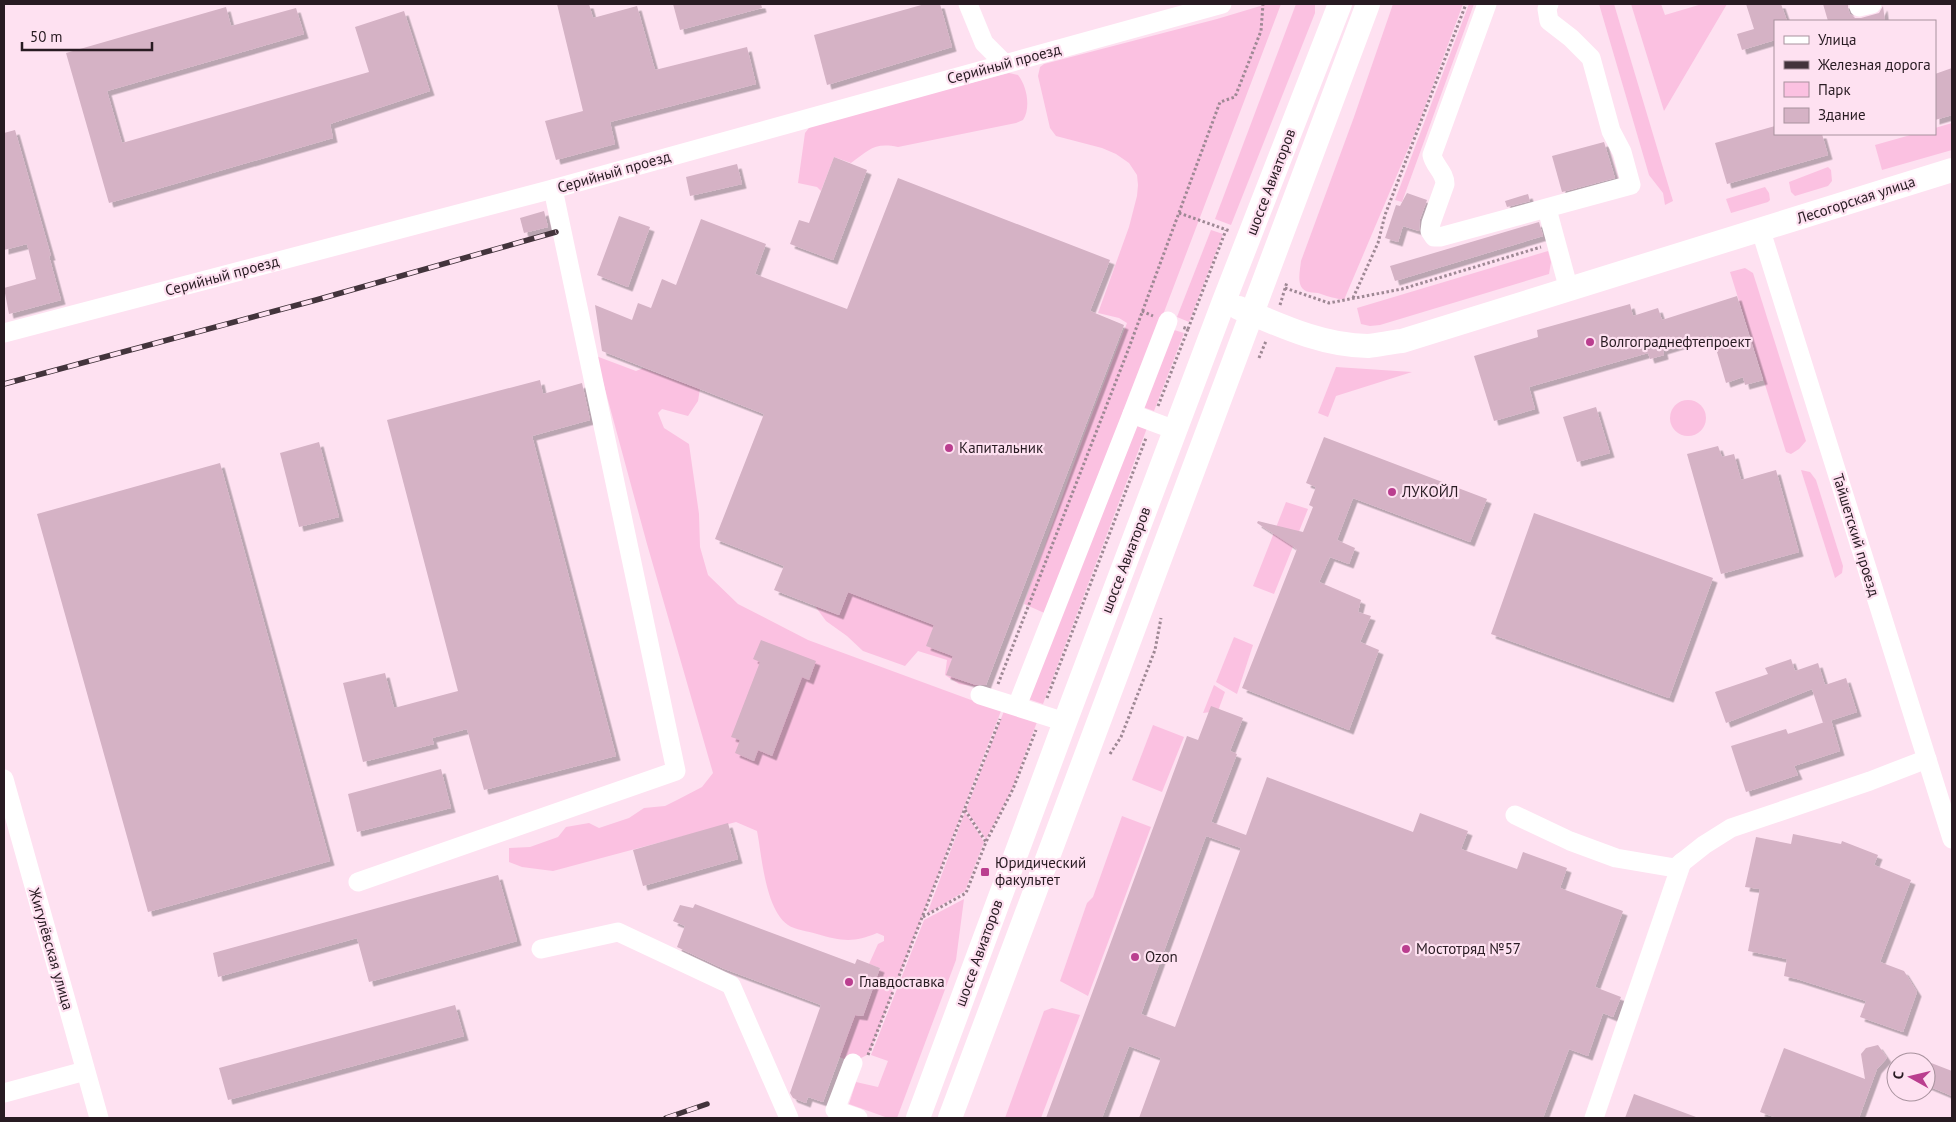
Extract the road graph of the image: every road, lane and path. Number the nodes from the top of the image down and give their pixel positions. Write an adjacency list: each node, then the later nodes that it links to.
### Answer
1 (968, 4): 9 (street)
2 (1222, 4): 9 (street, Серийный проезд)
3 (1263, 4): 27 (path)
4 (1340, 4): 18 (main road, шоссе Авиаторов)
5 (1368, 4): 19 (main road, шоссе Авиаторов)
6 (1466, 4): 17 (path)
7 (1487, 4): 12 (street)
8 (1549, 4): 12 (street)
9 (1004, 64): 11 (street, Серийный проезд)
10 (1952, 170): 13 (main road, Лесогорская улица)
11 (553, 189): 22 (street, Серийный проезд); 37 (street)
12 (1547, 209): 14 (street)
13 (1761, 231): 16 (main road, Лесогорская улица); 30 (street, Тайшетский проезд)
14 (1556, 243): 16 (street); 17 (path)
15 (1286, 288): 17 (path)
16 (1569, 290): 19 (main road, Лесогорская улица)
17 (1353, 298)
18 (1224, 301): 19 (main road, Лесогорская улица); 25 (main road, шоссе Авиаторов)
19 (1252, 314): 47 (main road, шоссе Авиаторов)
20 (1168, 321): 23 (street)
21 (1188, 329): 24 (path)
22 (4, 333)
23 (1132, 414): 24 (street); 27 (street)
24 (1153, 421): 25 (street); 28 (path)
25 (1175, 430): 29 (main road, шоссе Авиаторов)
26 (980, 695): 27 (street)
27 (1014, 703): 28 (street); 32 (path)
28 (1041, 714): 29 (street); 35 (path)
29 (1065, 722): 46 (main road, шоссе Авиаторов)
30 (1927, 760): 34 (street, Тайшетский проезд); 36 (street)
31 (4, 779): 41 (street, Жигулёвская улица)
32 (965, 810): 35 (path); 38 (path)
33 (1515, 815): 36 (street)
34 (1952, 839)
35 (986, 842): 38 (path)
36 (1682, 862): 48 (street)
37 (358, 882)
38 (923, 917): 40 (path)
39 (541, 949): 44 (street)
40 (853, 1063): 45 (street)
41 (85, 1071): 42 (street); 43 (street, Жигулёвская улица)
42 (4, 1094)
43 (98, 1118)
44 (789, 1118)
45 (858, 1118)
46 (918, 1118)
47 (950, 1118)
48 (1594, 1118)

